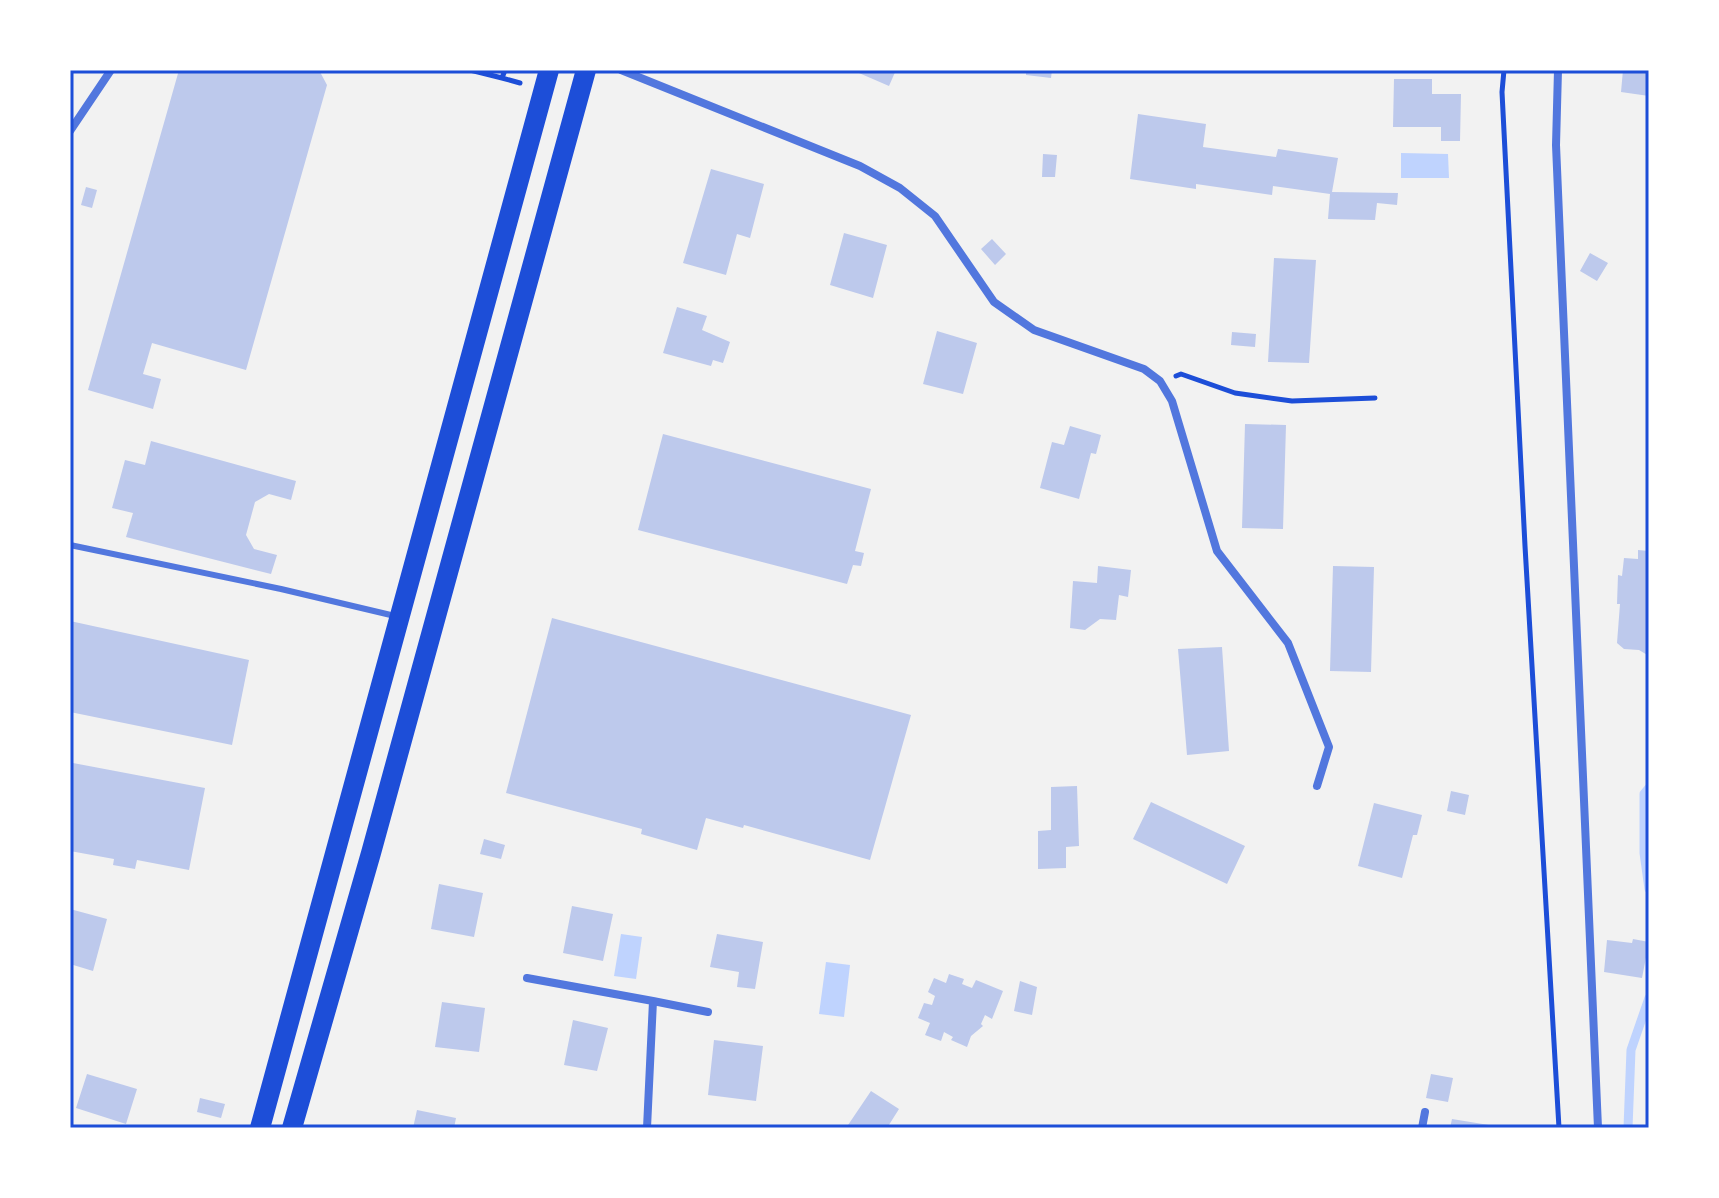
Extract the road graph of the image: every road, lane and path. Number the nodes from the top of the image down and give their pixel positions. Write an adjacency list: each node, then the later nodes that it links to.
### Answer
1 (111, 70): 9 (street)
2 (470, 70): 8 (path)
3 (549, 70): 13 (main road)
4 (586, 70): 20 (main road)
5 (621, 70): 10 (street)
6 (1504, 70): 23 (path)
7 (1558, 70): 24 (street)
8 (502, 78)
9 (70, 131)
10 (1160, 381): 11 (path); 14 (street)
11 (1375, 398)
12 (70, 545): 13 (lane)
13 (400, 618): 19 (main road)
14 (1317, 786)
15 (527, 978): 16 (street)
16 (653, 1001): 17 (street); 21 (street)
17 (708, 1012)
18 (1425, 1112): 22 (street)
19 (260, 1128)
20 (292, 1128)
21 (647, 1128)
22 (1422, 1128)
23 (1559, 1128)
24 (1598, 1128)

